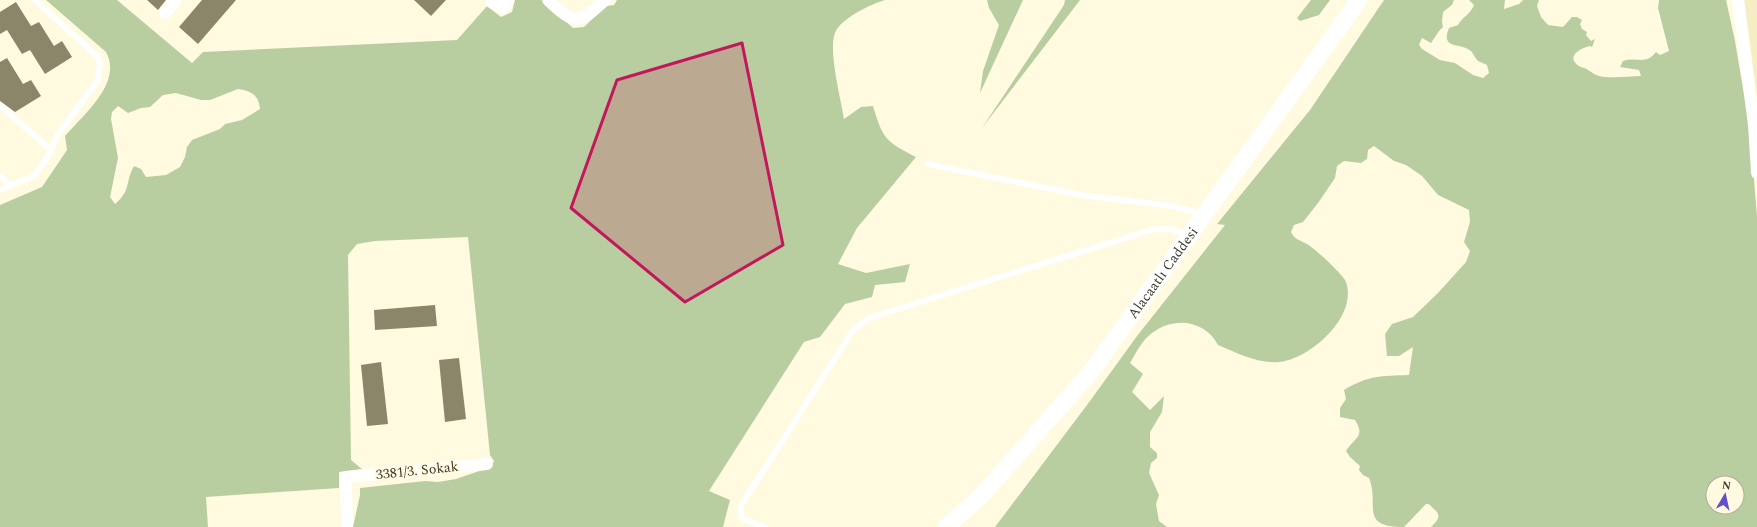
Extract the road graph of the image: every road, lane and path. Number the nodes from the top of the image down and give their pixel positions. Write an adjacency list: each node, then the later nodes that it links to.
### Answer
1 (35, 0): 11 (lane)
2 (176, 0): 9 (street)
3 (508, 0): 8 (street)
4 (548, 0): 5 (street)
5 (606, 0)
6 (1359, 0): 17 (main road, Alacaatlı Caddesi)
7 (1738, 0): 13 (street)
8 (491, 2)
9 (165, 13)
10 (0, 105): 11 (lane)
11 (51, 150): 15 (lane)
12 (928, 164): 17 (lane)
13 (1757, 173)
14 (0, 176): 15 (lane)
15 (9, 184): 16 (lane)
16 (0, 190)
17 (1204, 214): 18 (main road, Alacaatlı Caddesi)
18 (1189, 236): 21 (lane); 22 (main road, Alacaatlı Caddesi)
19 (487, 464): 20 (street, 3381/3. Sokak)
20 (347, 527)
21 (765, 527)
22 (946, 527)

